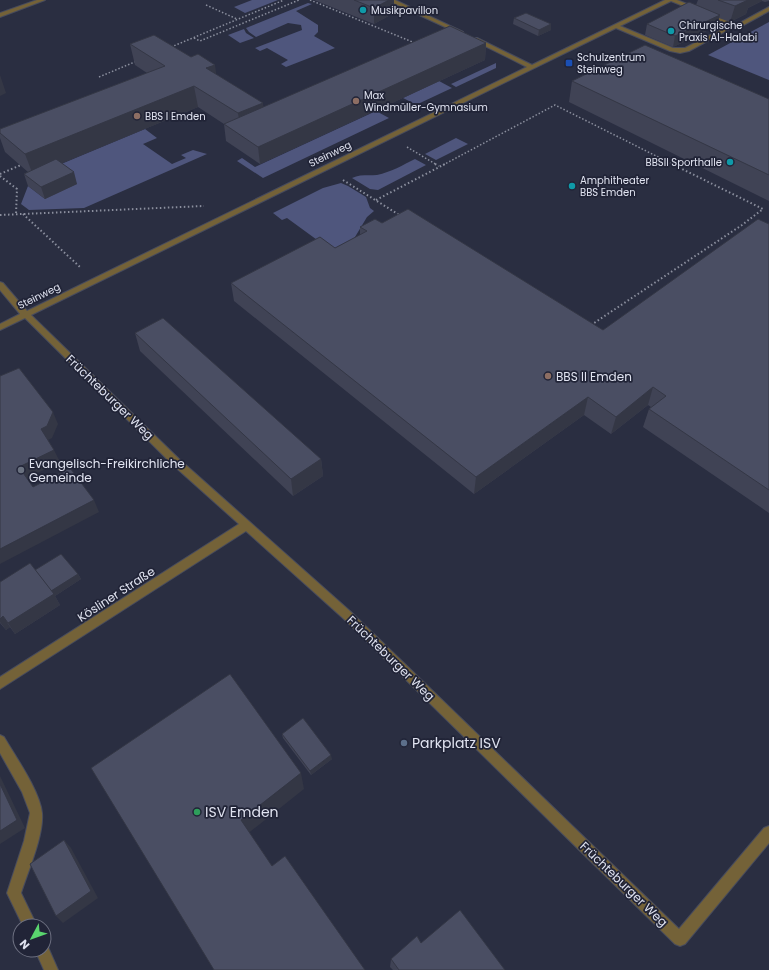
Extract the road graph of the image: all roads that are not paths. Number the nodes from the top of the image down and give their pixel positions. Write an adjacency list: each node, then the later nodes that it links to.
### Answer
1 (42, 0): 5 (street)
2 (390, 0): 8 (street)
3 (670, 0): 4 (street); 6 (street, Steinweg)
4 (769, 9)
5 (0, 16)
6 (615, 26): 7 (street); 10 (street, Steinweg)
7 (730, 27)
8 (465, 35)
9 (472, 38): 10 (street)
10 (532, 67): 12 (street, Steinweg)
11 (0, 285): 12 (street, Früchteburger Weg)
12 (25, 314): 13 (street, Steinweg); 14 (street, Früchteburger Weg)
13 (0, 326)
14 (246, 526): 15 (street, Kösliner Straße); 17 (street, Früchteburger Weg)
15 (0, 684)
16 (0, 741): 18 (street)
17 (769, 833)
18 (26, 918)
19 (46, 958): 20 (street)
20 (51, 970)

